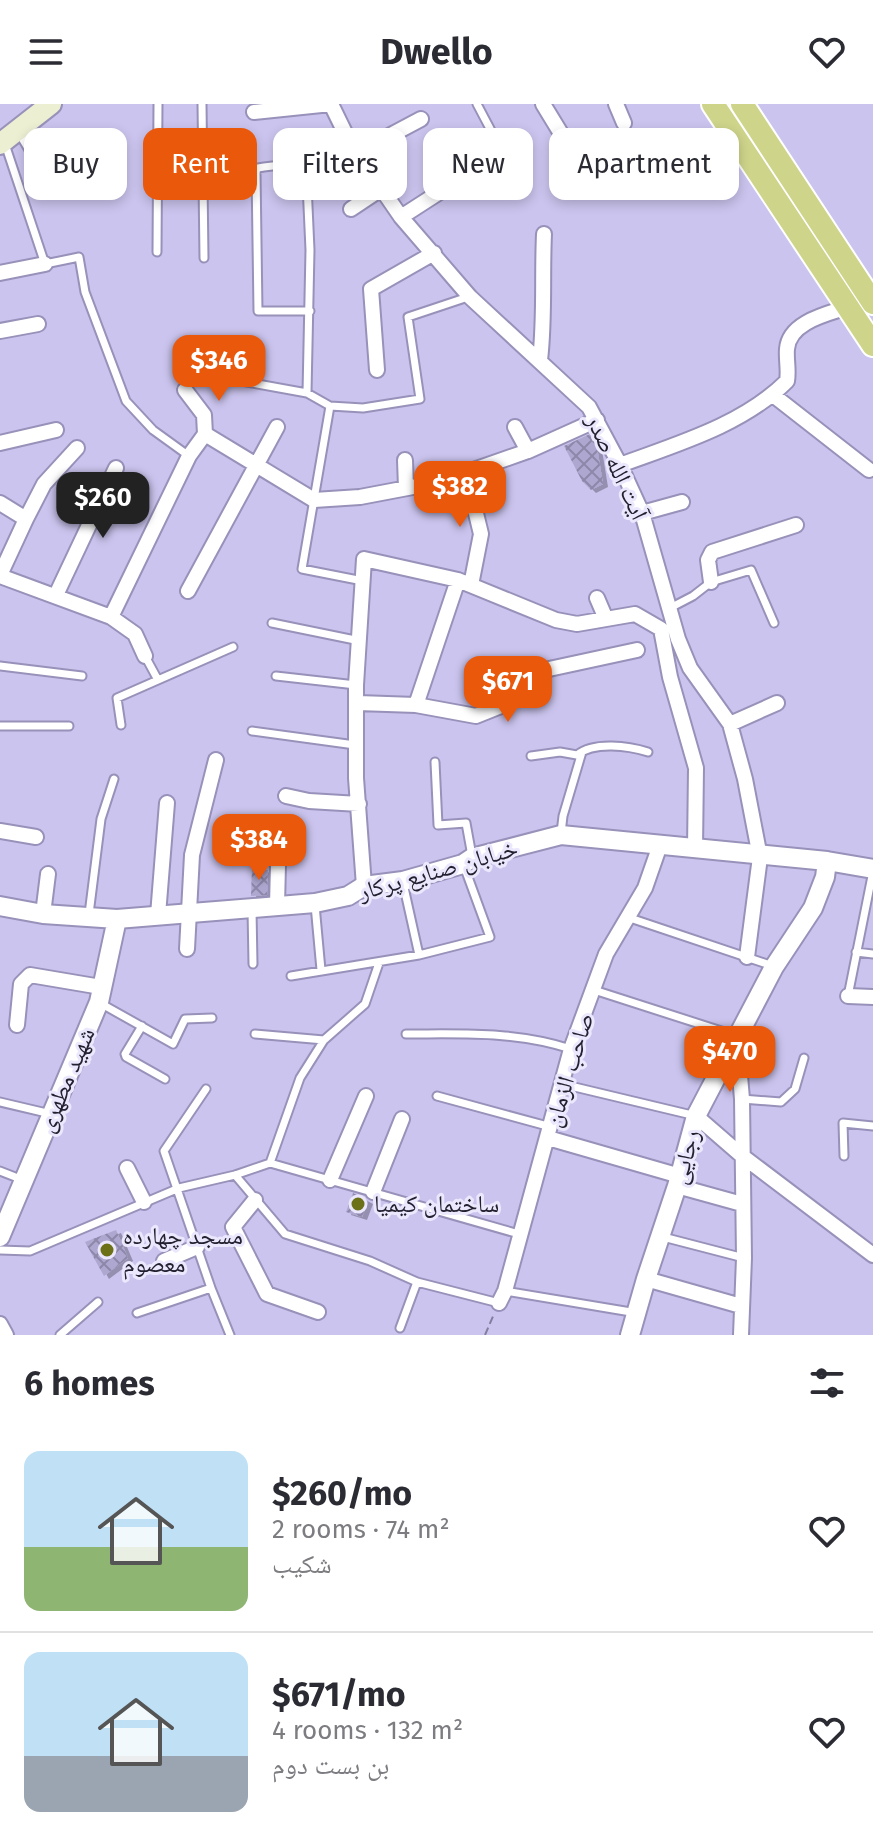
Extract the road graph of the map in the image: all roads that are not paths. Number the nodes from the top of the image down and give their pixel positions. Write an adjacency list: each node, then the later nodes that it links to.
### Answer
1 (29, 104): 18 (main road)
2 (51, 104): 18 (main road)
3 (158, 104): 28 (lane)
4 (202, 104): 30 (lane)
5 (331, 104): 11 (street); 14 (street, آیت الله صدر)
6 (477, 104): 16 (lane)
7 (543, 104): 17 (street)
8 (616, 104): 13 (street)
9 (713, 104): 35 (highway)
10 (742, 104): 34 (highway)
11 (254, 112)
12 (421, 119): 15 (street)
13 (624, 123)
14 (344, 128)
15 (400, 128)
16 (490, 128)
17 (558, 128)
18 (6, 135): 19 (street); 31 (lane)
19 (24, 147)
20 (273, 166): 36 (lane)
21 (308, 200): 36 (lane)
22 (364, 200): 25 (street)
23 (389, 200): 26 (street, آیت الله صدر)
24 (427, 200): 26 (street)
25 (351, 209)
26 (401, 217): 29 (street, آیت الله صدر)
27 (544, 234): 40 (street)
28 (157, 252)
29 (434, 253): 33 (street, آیت الله صدر); 41 (street)
30 (204, 258)
31 (45, 264): 32 (street); 55 (lane)
32 (0, 273)
33 (470, 297): 40 (street, آیت الله صدر); 46 (lane)
34 (871, 300): 35 (highway)
35 (848, 307): 39 (highway); 45 (street)
36 (310, 311): 44 (lane)
37 (38, 324): 38 (street)
38 (0, 331)
39 (873, 345)
40 (540, 360): 47 (street, آیت الله صدر)
41 (377, 370)
42 (230, 379): 44 (lane)
43 (185, 390): 51 (street)
44 (307, 393): 46 (lane)
45 (773, 395): 57 (street); 60 (street)
46 (330, 406): 63 (lane)
47 (597, 420): 54 (street); 57 (street, آیت الله صدر)
48 (277, 427): 58 (street)
49 (515, 427): 54 (street)
50 (56, 430): 52 (street)
51 (205, 434): 55 (street); 58 (street)
52 (0, 443)
53 (77, 448): 67 (street)
54 (528, 451): 61 (street)
55 (189, 456): 77 (street)
56 (405, 460): 62 (street)
57 (620, 465): 66 (street, آیت الله صدر)
58 (258, 466): 63 (street); 73 (street)
59 (116, 468): 74 (street)
60 (869, 470)
61 (466, 472): 62 (street); 71 (street)
62 (406, 488): 63 (street)
63 (314, 500): 70 (lane)
64 (682, 502): 66 (street)
65 (0, 503): 67 (street)
66 (642, 513): 76 (street, آیت الله صدر)
67 (26, 519): 69 (street)
68 (796, 525): 72 (street)
69 (0, 575): 74 (street)
70 (363, 581): 71 (street); 81 (street)
71 (464, 582): 78 (street); 92 (street)
72 (711, 582): 76 (lane); 80 (lane)
73 (188, 591)
74 (56, 595): 77 (street)
75 (597, 598): 78 (street)
76 (668, 609): 93 (street, آیت الله صدر)
77 (111, 617): 84 (street)
78 (606, 619): 113 (street)
79 (272, 623): 81 (lane)
80 (774, 623)
81 (360, 641): 89 (street)
82 (233, 647): 88 (lane)
83 (637, 650): 92 (street)
84 (145, 656): 88 (lane)
85 (0, 666): 86 (lane)
86 (82, 676)
87 (276, 676): 89 (lane)
88 (158, 680): 94 (lane)
89 (356, 685): 90 (street)
90 (358, 703): 92 (street); 98 (street)
91 (777, 703): 93 (street)
92 (416, 705)
93 (730, 724): 114 (street, آیت الله صدر)
94 (121, 725)
95 (0, 726): 96 (lane)
96 (69, 726)
97 (252, 731): 98 (lane)
98 (358, 745): 107 (street)
99 (583, 751): 100 (lane); 101 (lane); 109 (lane)
100 (648, 752)
101 (531, 756)
102 (216, 760): 125 (street)
103 (435, 762): 115 (lane)
104 (114, 779): 128 (lane)
105 (286, 796): 107 (street)
106 (167, 803): 127 (street)
107 (359, 804): 120 (street)
108 (0, 831): 110 (street)
109 (561, 835): 112 (street, خیابان صنایع پرکار); 115 (street, خیابان صنایع پرکار)
110 (36, 837)
111 (275, 845): 123 (street)
112 (660, 845): 113 (street, خیابان صنایع پرکار); 129 (street, صاحب الزمان)
113 (695, 849): 114 (street, خیابان صنایع پرکار)
114 (760, 857): 116 (street, خیابان صنایع پرکار); 135 (street, آیت الله صدر)
115 (468, 861): 119 (street, خیابان صنایع پرکار); 134 (lane)
116 (827, 861): 117 (street, خیابان صنایع پرکار); 138 (street, رجایی)
117 (873, 870): 132 (lane)
118 (48, 874): 126 (street)
119 (403, 881): 120 (street, خیابان صنایع پرکار); 134 (lane)
120 (364, 886): 121 (street, خیابان صنایع پرکار)
121 (315, 903): 123 (street, خیابان صنایع پرکار); 139 (lane)
122 (0, 906): 126 (street, خیابان صنایع پرکار)
123 (277, 906): 124 (street, خیابان صنایع پرکار)
124 (251, 908): 125 (street, خیابان صنایع پرکار); 137 (lane)
125 (188, 913): 127 (street, خیابان صنایع پرکار); 131 (street)
126 (43, 914): 128 (street, خیابان صنایع پرکار)
127 (158, 915): 130 (street, خیابان صنایع پرکار)
128 (89, 917): 130 (street, خیابان صنایع پرکار)
129 (627, 917): 135 (lane); 141 (street, صاحب الزمان)
130 (117, 919): 142 (street, شهید مطهری)
131 (187, 949)
132 (856, 952): 133 (lane); 143 (lane)
133 (873, 954)
134 (419, 955): 136 (lane)
135 (747, 957): 138 (lane)
136 (379, 963): 139 (lane); 151 (lane)
137 (253, 964)
138 (774, 967): 150 (street, رجایی)
139 (321, 970): 140 (lane)
140 (291, 976)
141 (594, 990): 150 (lane); 152 (street, صاحب الزمان)
142 (100, 994): 146 (street); 147 (lane); 161 (street, شهید مطهری)
143 (848, 996): 144 (street)
144 (873, 997)
145 (212, 1018): 147 (lane)
146 (17, 1025)
147 (142, 1026): 154 (lane)
148 (255, 1034): 151 (lane)
149 (406, 1034): 152 (lane)
150 (737, 1036): 159 (street); 162 (street, رجایی)
151 (324, 1040): 168 (lane)
152 (571, 1049): 155 (street, صاحب الزمان)
153 (804, 1058): 159 (lane)
154 (165, 1079)
155 (562, 1084): 162 (lane); 165 (street, صاحب الزمان)
156 (206, 1089): 175 (lane)
157 (366, 1096): 173 (street)
158 (437, 1096): 165 (lane)
159 (742, 1099): 166 (street)
160 (0, 1102): 161 (lane)
161 (53, 1115): 172 (street, شهید مطهری)
162 (696, 1116): 166 (street); 174 (street, رجایی)
163 (402, 1119): 176 (street)
164 (873, 1126): 167 (lane)
165 (550, 1132): 174 (street); 181 (street, صاحب الزمان)
166 (741, 1155): 179 (street); 185 (street)
167 (844, 1156)
168 (270, 1163): 171 (lane); 173 (lane)
169 (127, 1168): 178 (street)
170 (0, 1171): 172 (lane)
171 (235, 1175): 175 (lane); 177 (lane)
172 (23, 1180): 180 (street, شهید مطهری)
173 (330, 1180): 176 (lane)
174 (678, 1181): 179 (street); 182 (street, رجایی)
175 (179, 1188): 178 (lane); 183 (lane)
176 (373, 1192): 181 (lane)
177 (255, 1200): 189 (lane); 194 (street)
178 (144, 1202): 184 (lane)
179 (742, 1204): 186 (street)
180 (1, 1231)
181 (519, 1234): 191 (street, صاحب الزمان)
182 (661, 1237): 186 (lane); 188 (street, رجایی)
183 (197, 1247): 187 (street); 190 (lane)
184 (0, 1250)
185 (873, 1255)
186 (744, 1258): 193 (street)
187 (164, 1261)
188 (646, 1279): 193 (street); 196 (street, رجایی)
189 (417, 1282): 191 (lane); 198 (lane)
190 (211, 1288): 195 (lane); 201 (lane)
191 (502, 1297): 196 (lane)
192 (98, 1302): 200 (lane)
193 (741, 1306): 203 (street)
194 (318, 1312)
195 (137, 1313)
196 (638, 1313): 202 (street, رجایی)
197 (0, 1324): 199 (street)
198 (400, 1328)
199 (6, 1335)
200 (60, 1335)
201 (230, 1335)
202 (630, 1335)
203 (741, 1335)

